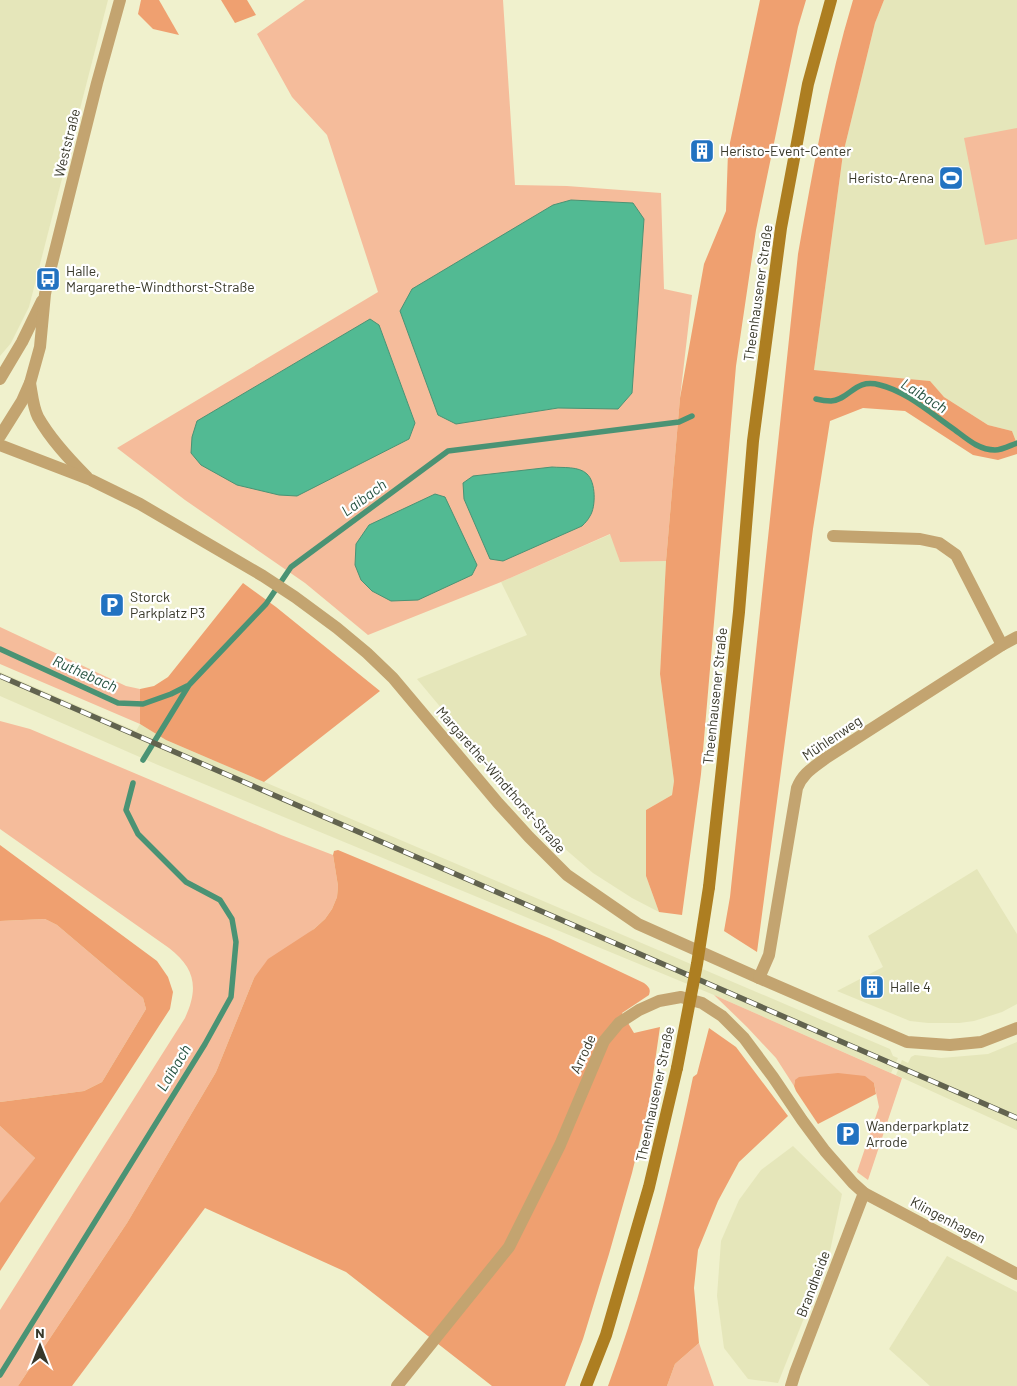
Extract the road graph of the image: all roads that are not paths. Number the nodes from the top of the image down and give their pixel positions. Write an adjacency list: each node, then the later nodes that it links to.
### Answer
1 (120, 0): 3 (street, Weststraße)
2 (831, 0): 17 (main road, Theenhausener Straße, bridge)
3 (45, 294): 4 (street, Weststraße); 5 (street, Weststraße)
4 (0, 379)
5 (30, 383): 6 (street, Weststraße); 8 (street, Weststraße)
6 (0, 436)
7 (0, 445): 8 (street, Margarethe-Windthorst-Straße)
8 (91, 480): 12 (street, Margarethe-Windthorst-Straße)
9 (833, 536): 11 (street)
10 (1017, 637): 11 (street, Mühlenweg)
11 (1002, 645): 12 (street, Mühlenweg)
12 (759, 978): 13 (street, Margarethe-Windthorst-Straße)
13 (1017, 1028)
14 (864, 1192): 15 (street, Klingenhagen); 16 (street, Arrode); 18 (street, Brandheide)
15 (1017, 1274)
16 (397, 1386)
17 (586, 1386)
18 (791, 1386)

